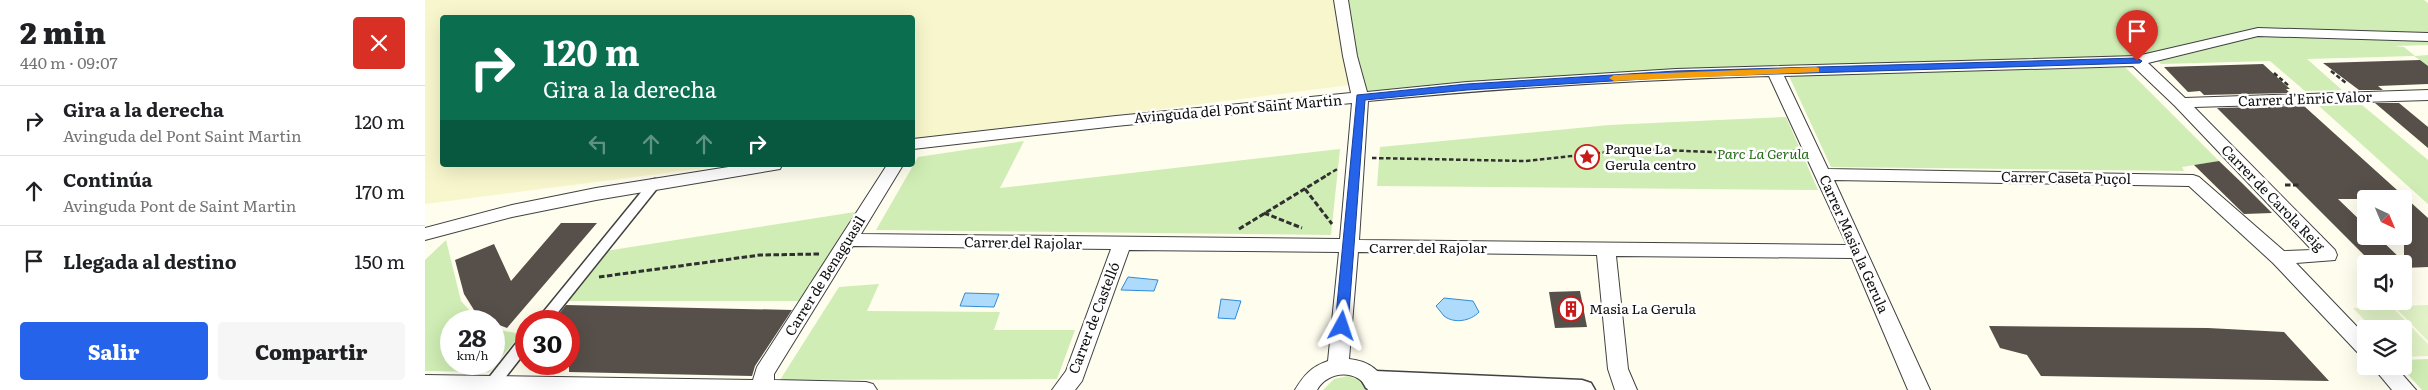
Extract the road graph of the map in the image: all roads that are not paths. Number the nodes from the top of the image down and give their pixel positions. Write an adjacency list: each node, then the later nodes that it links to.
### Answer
1 (1341, 0): 6 (street)
2 (2428, 37): 3 (street, Avinguda del Pont Saint Martin)
3 (2137, 61): 4 (street, Avinguda del Pont Saint Martin); 7 (street, Carrer de Carola Reig)
4 (1774, 71): 6 (street, Avinguda del Pont Saint Martin); 11 (street, Carrer Masia la Gerula)
5 (2428, 95): 7 (street, Carrer d'Enric Valor)
6 (1360, 97): 8 (street, Avinguda del Pont Saint Martin); 17 (street)
7 (2181, 103): 20 (street, Carrer de Carola Reig)
8 (915, 144)
9 (761, 167): 12 (street)
10 (894, 167): 16 (street, Carrer de Benaguasil)
11 (1823, 174): 19 (street, Carrer Masia la Gerula); 20 (street, Carrer Caseta Puçol)
12 (655, 183): 13 (street); 21 (street)
13 (433, 232): 15 (street)
14 (1122, 244): 16 (street, Carrer del Rajolar); 17 (street, Carrer del Rajolar); 32 (street, Carrer de Castelló)
15 (425, 245)
16 (844, 247): 30 (street, Carrer de Benaguasil)
17 (1349, 247): 18 (street, Carrer del Rajolar); 24 (street)
18 (1606, 249): 19 (street, Carrer del Rajolar); 35 (street)
19 (1859, 252): 36 (street, Carrer Masia la Gerula)
20 (2280, 258): 22 (street)
21 (552, 310)
22 (2357, 339)
23 (515, 355): 27 (street)
24 (1338, 366): 28 (street); 33 (street)
25 (2391, 375): 37 (street)
26 (425, 383): 27 (street)
27 (492, 384): 29 (street)
28 (1377, 385): 34 (street)
29 (516, 387): 30 (street)
30 (762, 390): 31 (street)
31 (866, 390)
32 (1063, 390)
33 (1306, 390)
34 (1582, 390)
35 (1626, 390)
36 (1919, 390)
37 (2405, 390)

